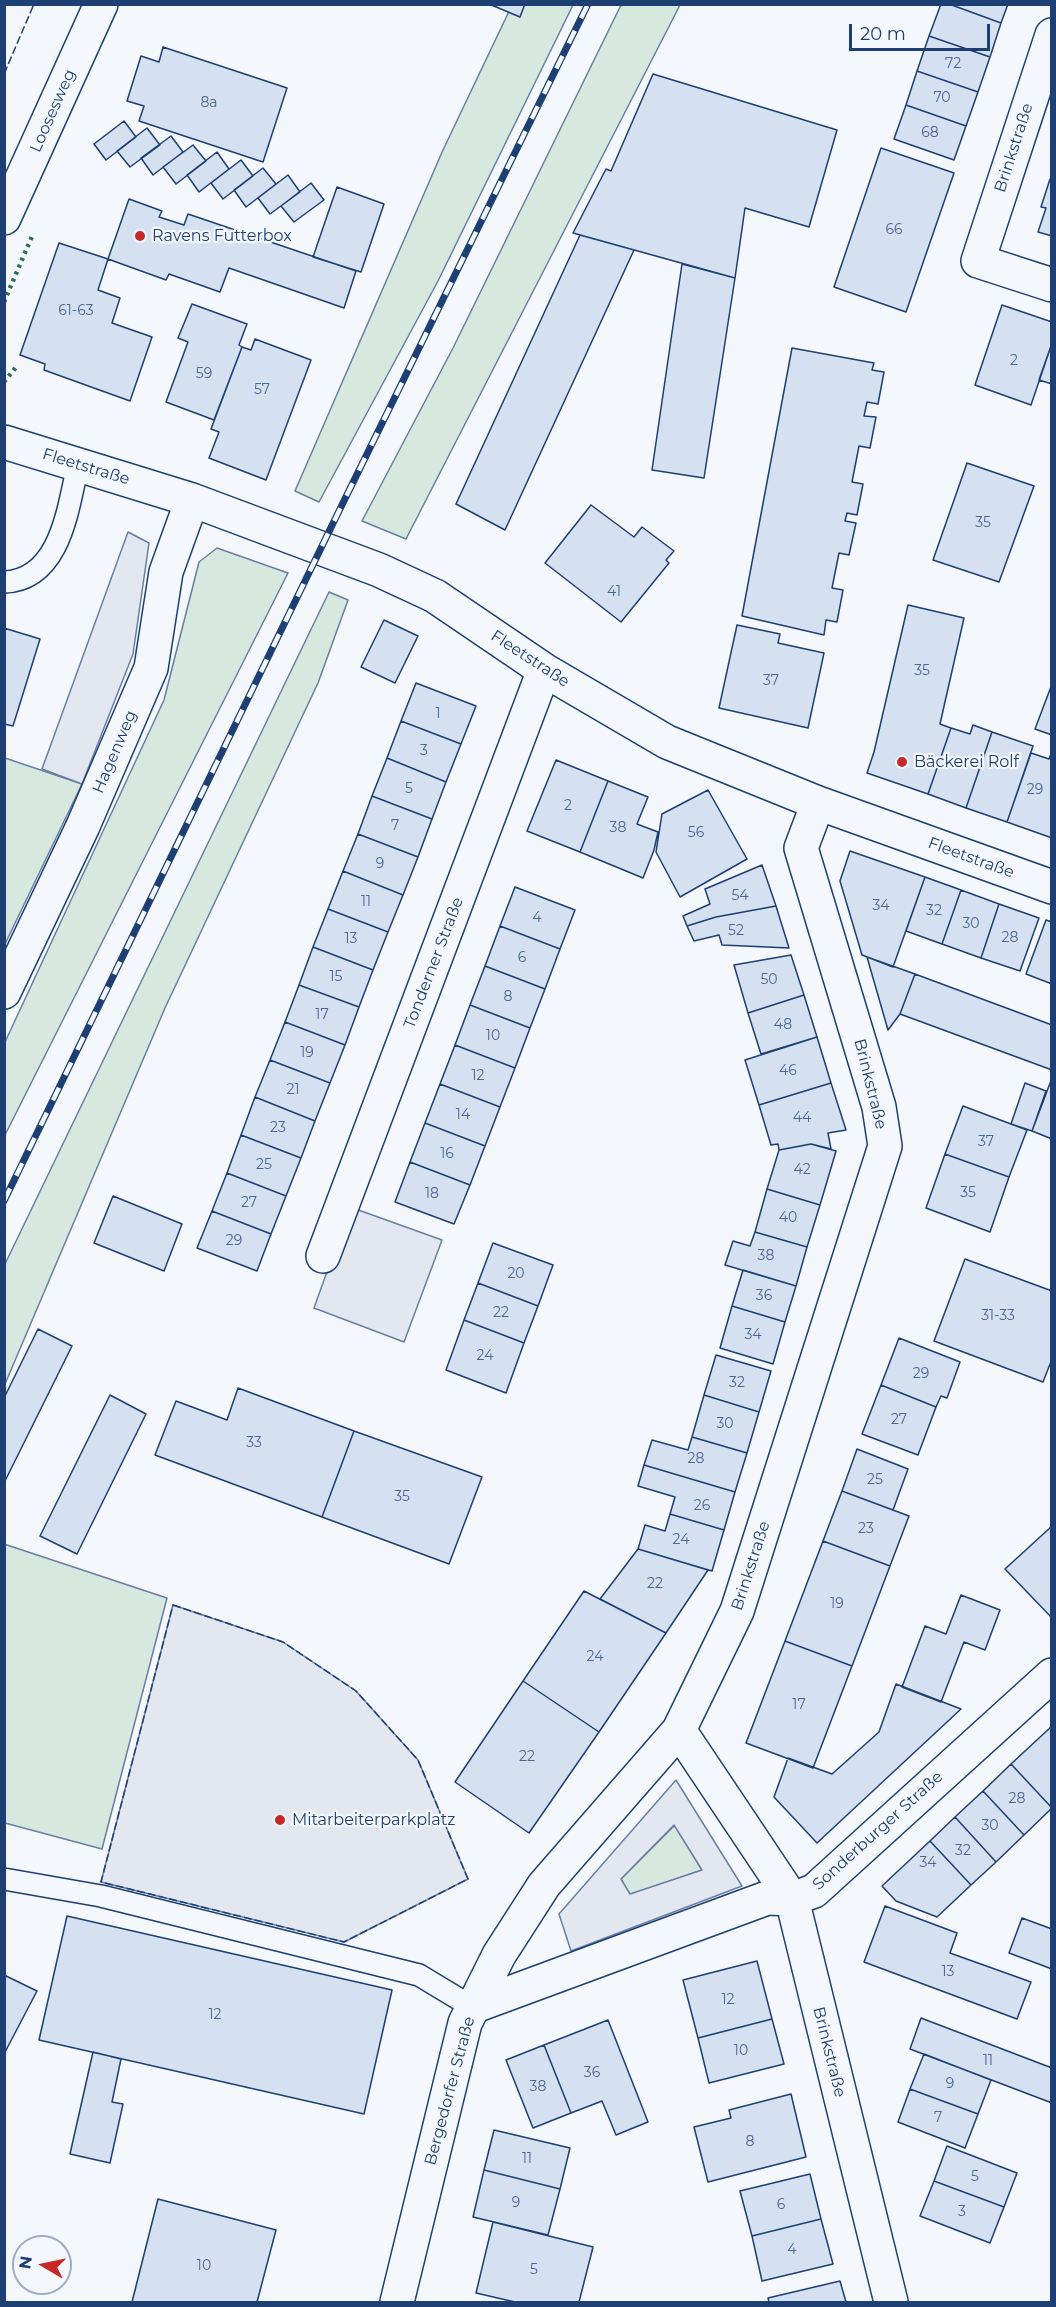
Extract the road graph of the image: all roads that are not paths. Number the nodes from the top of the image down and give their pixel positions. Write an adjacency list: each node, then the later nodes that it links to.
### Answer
1 (101, 4): 3 (street, Loosesweg)
2 (1052, 35): 4 (street, Brinkstraße)
3 (4, 218)
4 (1052, 285)
5 (4, 442): 6 (street, Fleetstraße)
6 (78, 465): 7 (street, Fleetstraße); 8 (lane)
7 (192, 500): 9 (street, Fleetstraße); 12 (street, Hagenweg)
8 (4, 582)
9 (544, 670): 10 (street, Fleetstraße); 13 (street, Tonderner Straße)
10 (818, 803): 11 (street, Fleetstraße); 15 (street, Brinkstraße)
11 (1052, 887)
12 (4, 992)
13 (323, 1256)
14 (1052, 1675): 17 (street, Sonderburger Straße)
15 (679, 1730): 17 (street, Brinkstraße); 18 (street, Bergedorfer Straße)
16 (4, 1879): 18 (lane)
17 (792, 1899): 18 (street, Sonderburger Straße); 20 (street, Brinkstraße)
18 (472, 2007): 19 (street, Bergedorfer Straße)
19 (397, 2302)
20 (891, 2302)

